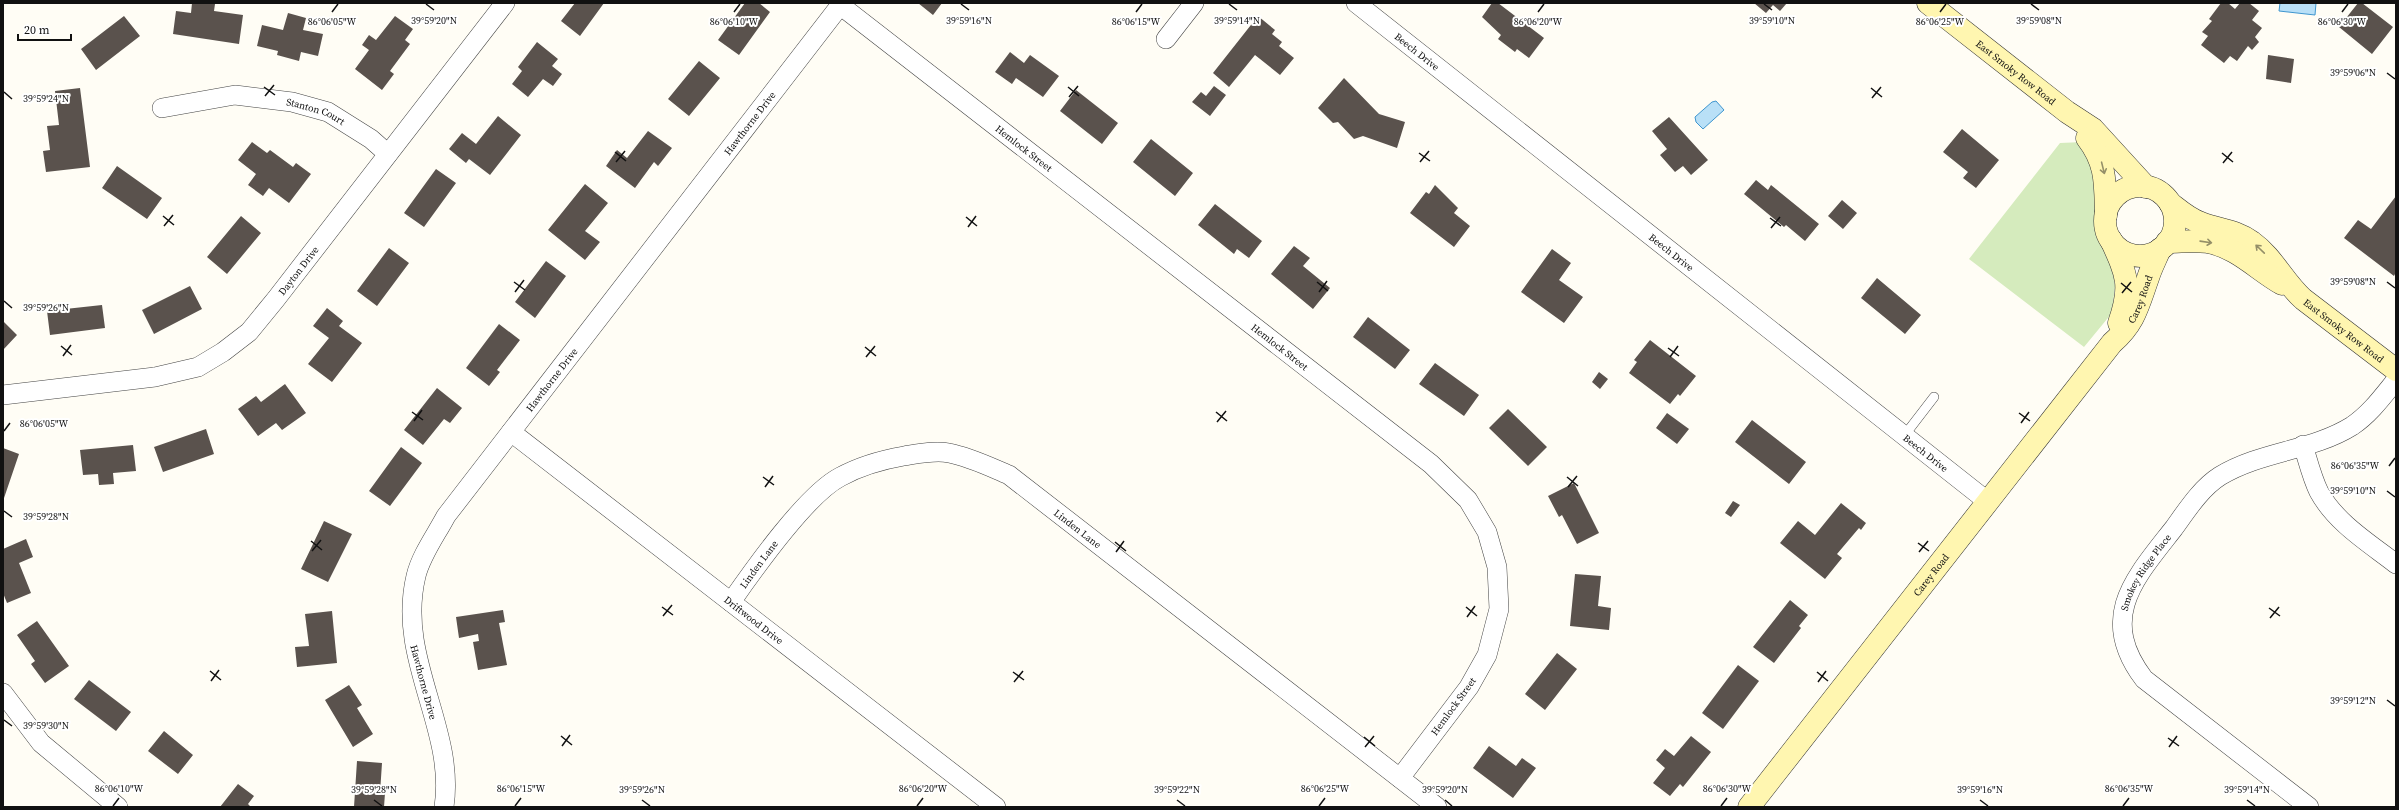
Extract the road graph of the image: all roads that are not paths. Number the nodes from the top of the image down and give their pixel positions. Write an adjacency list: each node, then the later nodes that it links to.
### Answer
1 (505, 3): 9 (street, Dayton Drive)
2 (1194, 3): 6 (street)
3 (1356, 3): 22 (street, Beech Drive)
4 (1928, 3): 8 (street, East Smoky Row Road)
5 (841, 4): 21 (street, Hawthorne Drive); 28 (street, Hemlock Street)
6 (1166, 39)
7 (162, 108): 9 (street, Stanton Court)
8 (2067, 112): 10 (street, East Smoky Row Road); 12 (street, East Smoky Row Road, one-way to 12)
9 (388, 154): 19 (street, Dayton Drive)
10 (2146, 187): 11 (street); 12 (street)
11 (2170, 203): 14 (street); 15 (street, East Smoky Row Road, one-way to 11)
12 (2106, 216): 13 (street)
13 (2110, 237): 14 (street); 16 (street, Carey Road)
14 (2164, 246): 15 (street, East Smoky Row Road, one-way to 15); 16 (street, Carey Road)
15 (2293, 290): 17 (street, East Smoky Row Road)
16 (2112, 344): 24 (street, Carey Road)
17 (2396, 370)
18 (2396, 380): 23 (street, Smokey Ridge Place)
19 (3, 395)
20 (1934, 397): 22 (lane)
21 (511, 432): 26 (street, Driftwood Drive); 30 (street, Hawthorne Drive)
22 (1904, 436): 24 (street, Beech Drive)
23 (2303, 445): 25 (street); 34 (street, Smokey Ridge Place)
24 (1987, 501): 33 (street, Carey Road)
25 (2396, 564)
26 (731, 602): 28 (street, Linden Lane); 31 (street, Driftwood Drive)
27 (3, 693): 29 (street)
28 (1400, 778): 32 (street, Linden Lane)
29 (118, 807)
30 (444, 807)
31 (996, 807)
32 (1437, 807)
33 (1749, 807)
34 (2308, 807)

